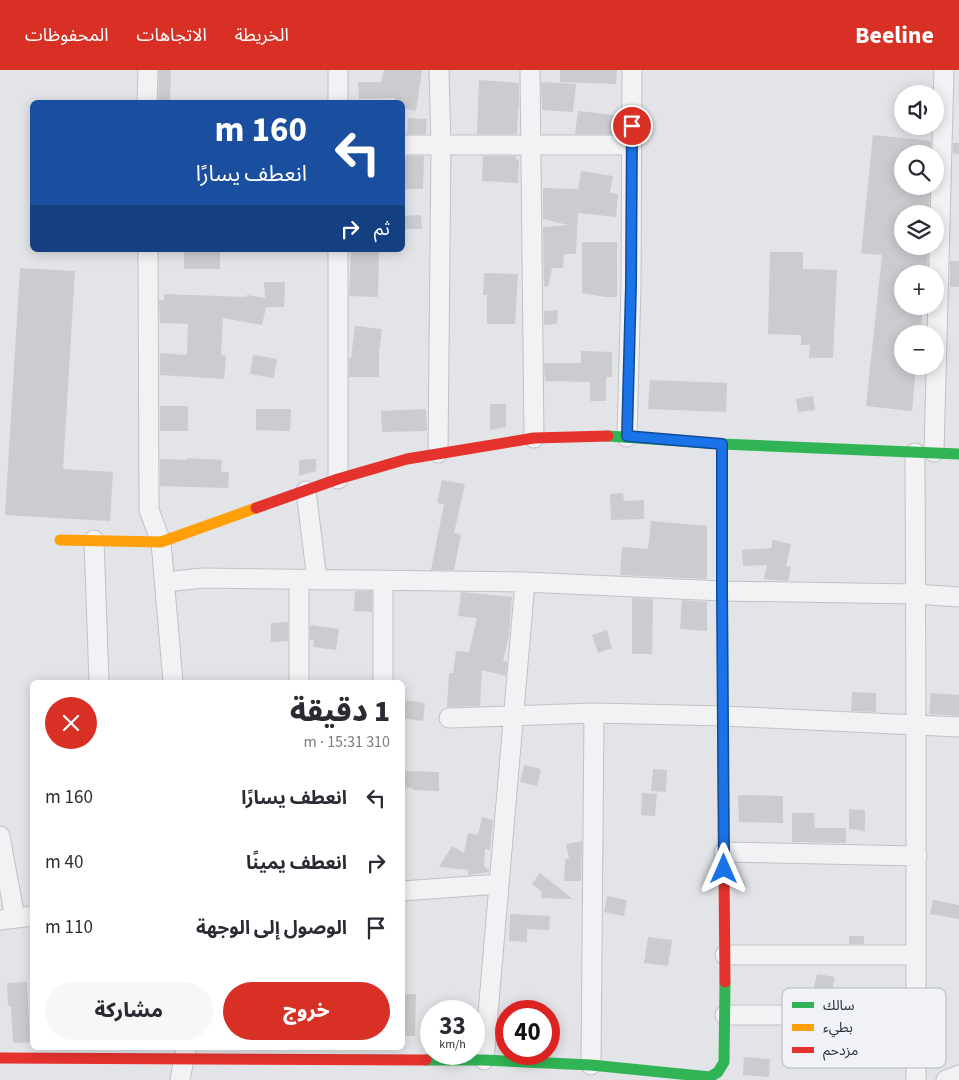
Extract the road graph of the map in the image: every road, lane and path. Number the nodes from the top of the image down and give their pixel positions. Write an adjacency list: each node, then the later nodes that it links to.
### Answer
1 (148, 70): 7 (street)
2 (338, 70): 8 (street)
3 (439, 70): 9 (street)
4 (530, 70): 10 (street)
5 (632, 70): 12 (street)
6 (944, 70): 18 (street)
7 (148, 100)
8 (338, 100)
9 (440, 144): 10 (street); 11 (street); 19 (street)
10 (531, 144): 12 (street); 16 (street)
11 (405, 145)
12 (632, 145): 15 (street)
13 (148, 252): 26 (street)
14 (338, 252): 22 (street)
15 (627, 436): 16 (street); 17 (street)
16 (534, 438): 19 (street)
17 (722, 444): 20 (street); 31 (street)
18 (934, 452): 20 (street); 21 (street)
19 (438, 453): 22 (street)
20 (915, 453): 32 (street)
21 (959, 454)
22 (338, 479): 23 (street)
23 (306, 491): 26 (street); 27 (street)
24 (60, 540): 25 (street)
25 (94, 540): 26 (street); 34 (street)
26 (161, 542): 29 (street)
27 (308, 580): 28 (street); 29 (street); 36 (street)
28 (383, 581): 30 (street); 37 (street)
29 (165, 582): 35 (street)
30 (525, 582): 31 (street); 39 (street)
31 (722, 591): 32 (street); 40 (street)
32 (915, 594): 33 (street); 42 (street)
33 (959, 597)
34 (99, 680)
35 (173, 680)
36 (299, 680)
37 (383, 680)
38 (594, 713): 39 (street); 40 (street); 63 (street)
39 (513, 716): 41 (street); 47 (street)
40 (724, 716): 42 (street); 45 (street)
41 (449, 718)
42 (916, 725): 43 (street); 46 (street)
43 (959, 727)
44 (0, 836): 49 (street)
45 (724, 852): 46 (street); 50 (street)
46 (917, 856): 51 (street)
47 (499, 884): 48 (street); 55 (street)
48 (405, 891)
49 (16, 918)
50 (725, 955): 51 (street); 53 (street)
51 (915, 955): 52 (street)
52 (916, 988)
53 (725, 1015): 54 (street); 65 (street)
54 (782, 1015)
55 (485, 1048)
56 (88, 1053): 57 (street); 61 (street)
57 (185, 1053): 58 (street); 66 (street)
58 (307, 1054): 59 (street)
59 (390, 1054): 60 (street)
60 (420, 1056)
61 (0, 1058)
62 (485, 1060): 63 (street)
63 (590, 1065): 65 (street)
64 (959, 1075): 67 (street)
65 (719, 1076)
66 (180, 1080)
67 (946, 1080)

